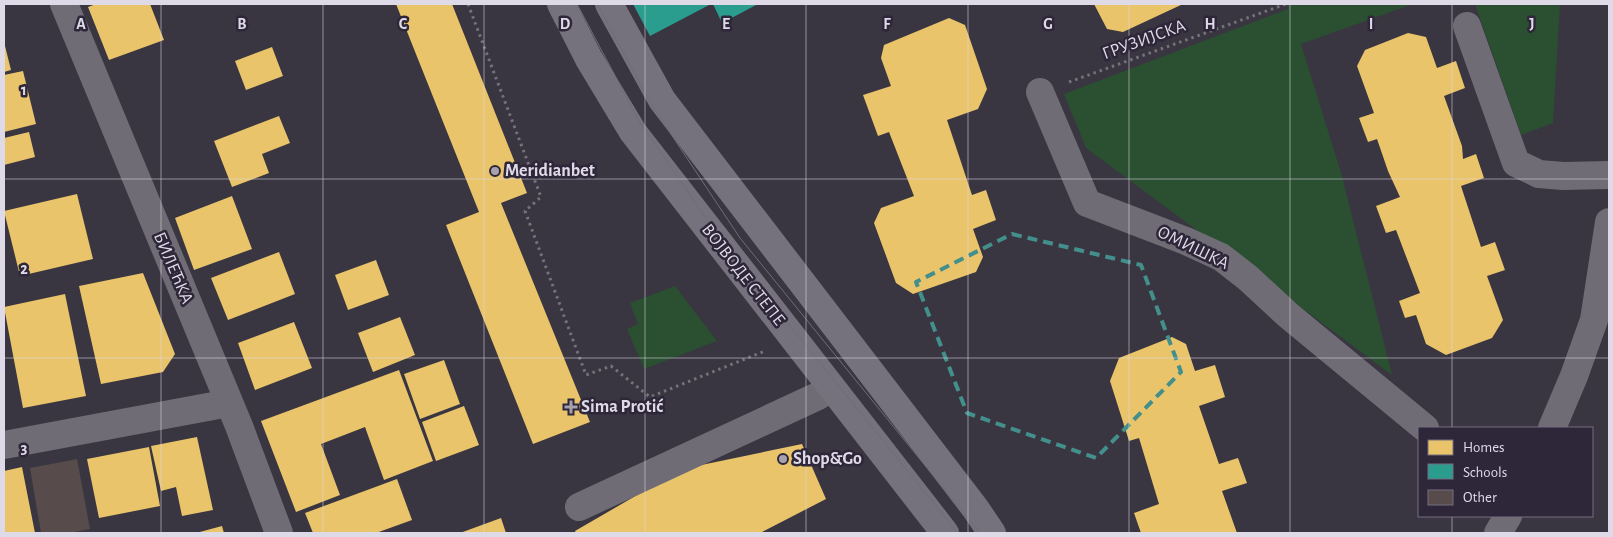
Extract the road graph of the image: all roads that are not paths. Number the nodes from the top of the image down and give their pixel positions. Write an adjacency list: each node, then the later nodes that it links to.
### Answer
1 (64, 4): 9 (street, БИЛЕЋКА)
2 (561, 4): 8 (main road, ВОЈВОДЕ СТЕПЕ)
3 (609, 4): 17 (main road)
4 (1467, 26): 6 (street)
5 (1040, 92): 10 (street, ОМИШКА)
6 (1609, 175)
7 (1609, 222): 11 (street)
8 (830, 387): 13 (street); 16 (main road, ВОЈВОДЕ СТЕПЕ)
9 (229, 403): 12 (street); 15 (street, БИЛЕЋКА)
10 (1424, 427)
11 (1552, 427)
12 (4, 445)
13 (579, 507)
14 (1507, 517): 18 (street)
15 (279, 533)
16 (945, 533)
17 (992, 533)
18 (1498, 533)

